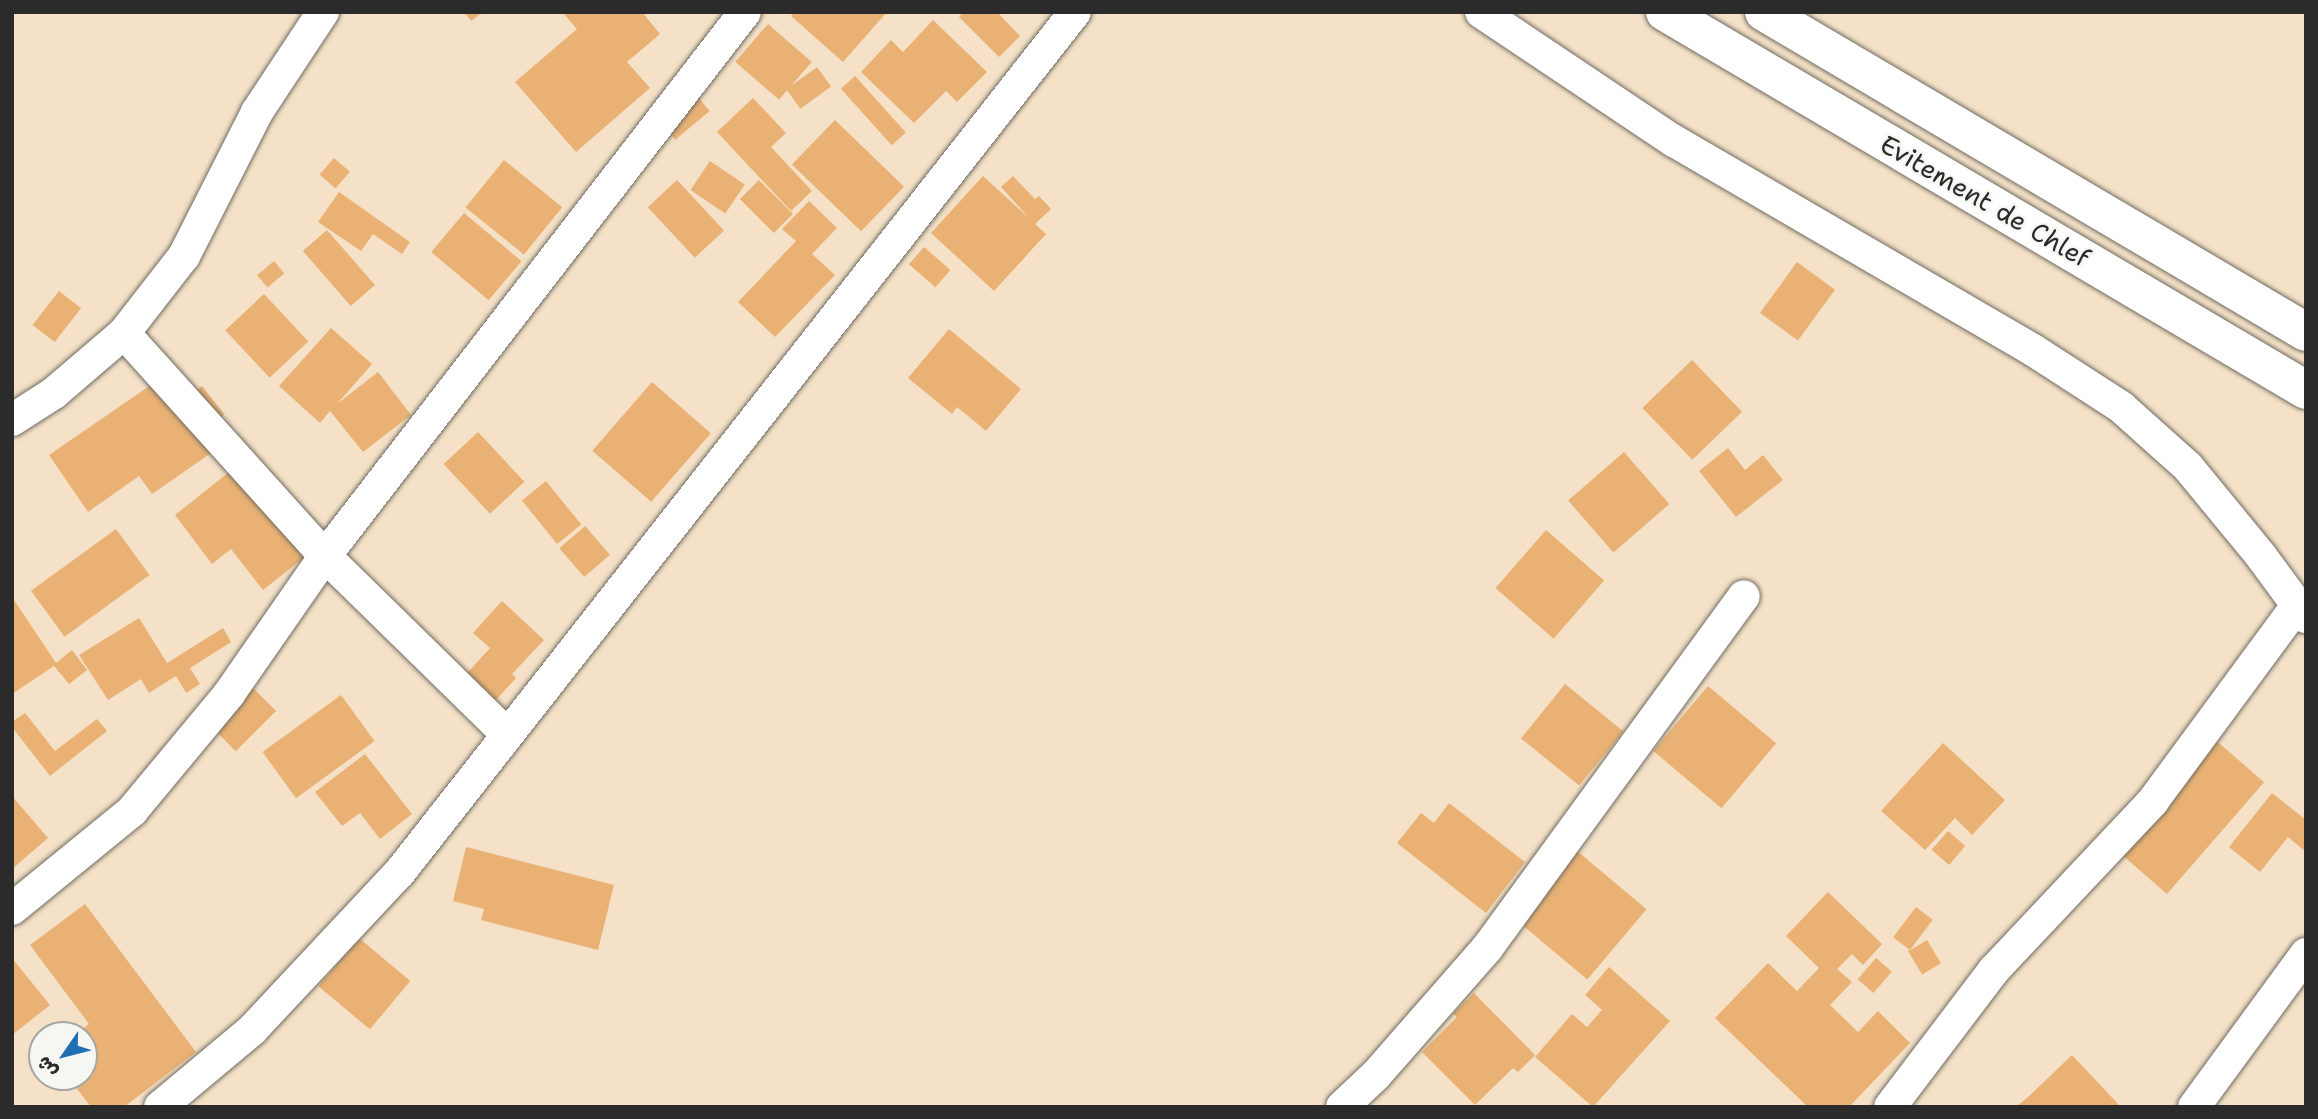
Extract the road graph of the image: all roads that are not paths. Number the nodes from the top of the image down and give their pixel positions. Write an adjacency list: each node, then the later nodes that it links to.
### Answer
1 (323, 12): 8 (street)
2 (745, 12): 11 (street)
3 (1075, 12): 14 (street)
4 (1481, 12): 13 (street)
5 (1665, 12): 9 (highway, Evitement de Chlef)
6 (1764, 12): 7 (highway, Evitement de Chlef)
7 (2306, 332)
8 (124, 333): 10 (street); 11 (street)
9 (2306, 390)
10 (12, 420)
11 (325, 556): 14 (street); 15 (street)
12 (1744, 596): 18 (street)
13 (2302, 611): 19 (street)
14 (507, 734): 17 (street)
15 (12, 909)
16 (2306, 954): 20 (street)
17 (159, 1107)
18 (1342, 1107)
19 (1890, 1107)
20 (2194, 1107)

